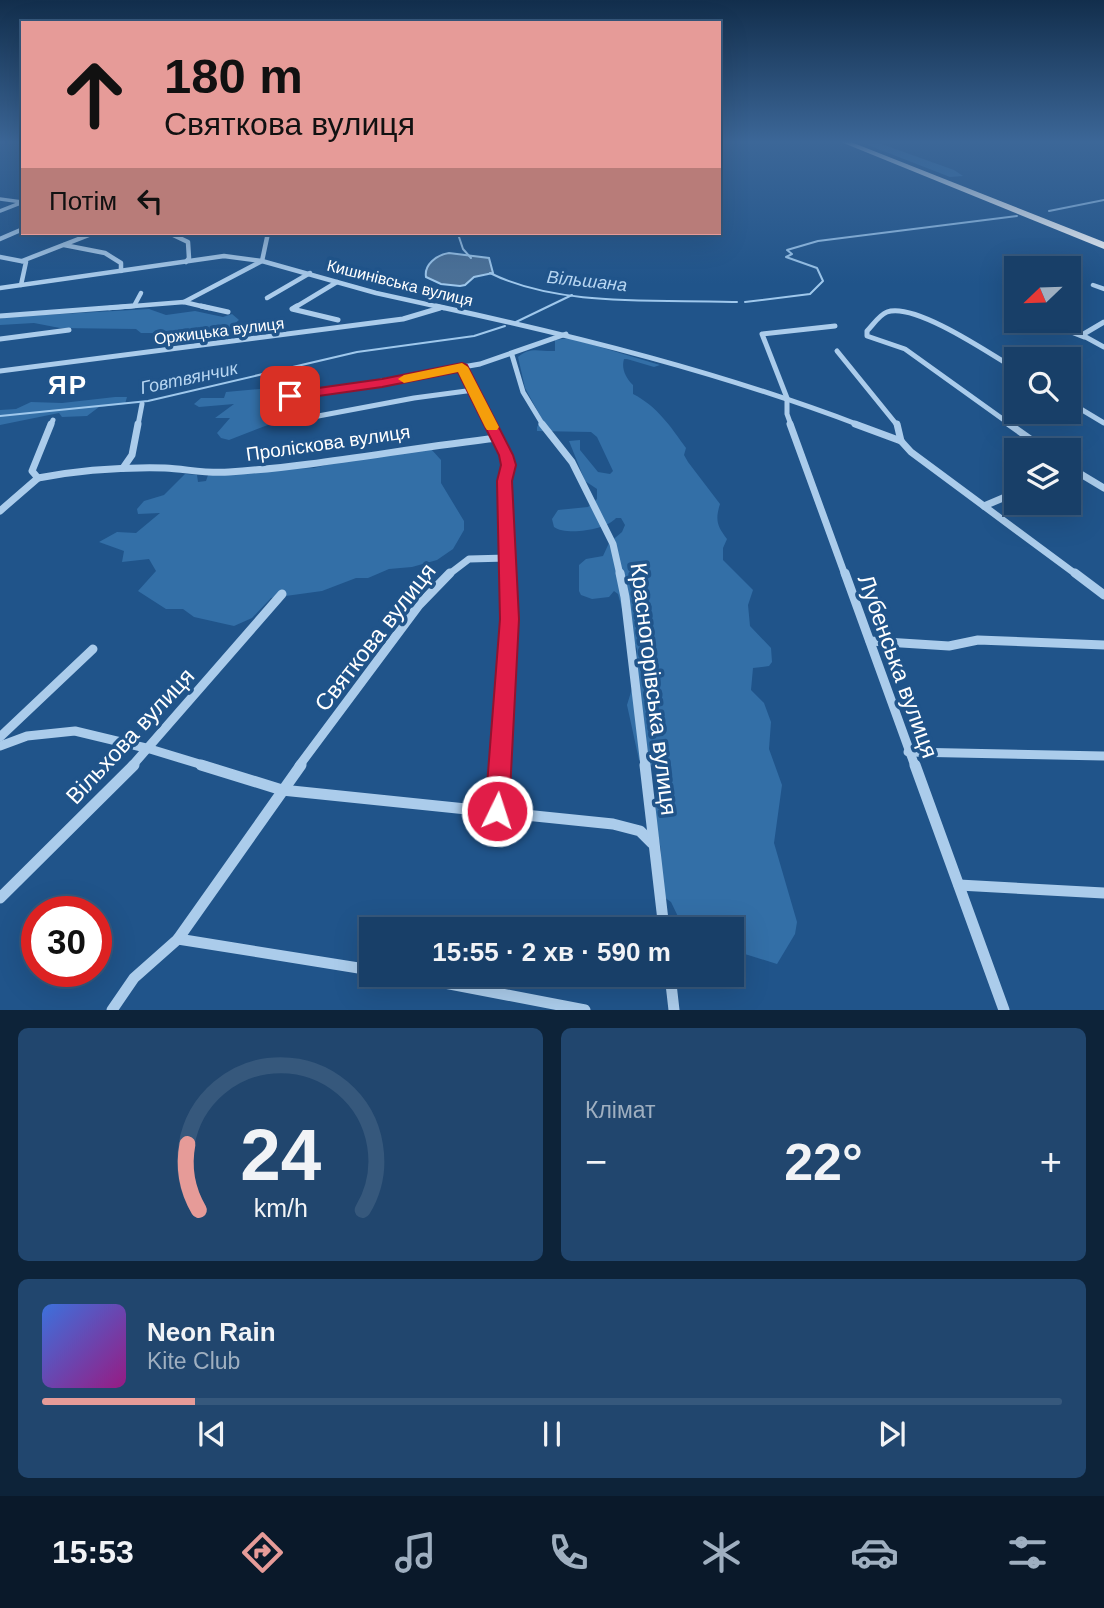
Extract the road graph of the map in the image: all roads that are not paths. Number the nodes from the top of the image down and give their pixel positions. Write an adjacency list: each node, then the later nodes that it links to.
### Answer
1 (964, 189): 12 (highway)
2 (968, 189): 12 (highway)
3 (0, 199): 4 (street)
4 (21, 202)
5 (21, 203): 6 (street)
6 (0, 211)
7 (21, 230): 11 (street)
8 (89, 235): 13 (street)
9 (174, 235): 17 (street)
10 (268, 235): 16 (street)
11 (0, 239)
12 (1104, 244)
13 (63, 245): 15 (street); 18 (street)
14 (0, 257): 15 (street)
15 (22, 261): 21 (street)
16 (262, 261): 17 (street, Кишинівська вулиця); 19 (street, Кишинівська вулиця); 27 (street)
17 (186, 262): 18 (street, Кишинівська вулиця)
18 (121, 271): 21 (street, Кишинівська вулиця)
19 (310, 273): 20 (street, Кишинівська вулиця); 26 (street)
20 (338, 282): 29 (street, Кишинівська вулиця); 32 (street)
21 (21, 285): 23 (street, Кишинівська вулиця)
22 (1093, 285): 24 (street)
23 (0, 288)
24 (1104, 289)
25 (141, 293): 28 (street)
26 (267, 298)
27 (184, 302): 28 (street); 30 (street)
28 (134, 306): 31 (street)
29 (440, 307): 37 (street, Кишинівська вулиця); 45 (street, Оржицька вулиця)
30 (228, 312)
31 (0, 316)
32 (338, 320)
33 (1104, 322): 38 (street)
34 (835, 326): 48 (street, Лубенська вулиця)
35 (69, 330): 39 (street)
36 (1074, 333): 38 (street)
37 (567, 334): 42 (street); 48 (street, Кишинівська вулиця)
38 (1084, 337): 40 (street)
39 (0, 339)
40 (1104, 347)
41 (837, 351): 58 (street)
42 (512, 355): 44 (street); 79 (street, Красногорівська вулиця)
43 (1004, 362): 52 (street)
44 (462, 367): 46 (street); 47 (street)
45 (0, 371)
46 (474, 390): 53 (street); 56 (street)
47 (285, 398)
48 (787, 398): 58 (street, Кишинівська вулиця); 69 (street, Лубенська вулиця)
49 (142, 404): 59 (street)
50 (1081, 410): 55 (street)
51 (52, 420): 61 (street)
52 (1004, 420)
53 (281, 423)
54 (1010, 424): 57 (street)
55 (1104, 424)
56 (498, 438): 59 (street, Проліскова вулиця); 66 (street)
57 (1029, 438)
58 (901, 440): 64 (street)
59 (123, 468): 61 (street, Проліскова вулиця)
60 (1081, 474): 62 (street)
61 (38, 478): 65 (street)
62 (1104, 488)
63 (1004, 498): 64 (street)
64 (984, 506): 68 (street)
65 (0, 511)
66 (506, 558): 77 (street, Святкова вулиця); 78 (street)
67 (282, 594): 74 (street, Вільхова вулиця)
68 (1104, 595)
69 (870, 641): 70 (street); 75 (street, Лубенська вулиця)
70 (1104, 645)
71 (93, 649): 72 (street)
72 (0, 737)
73 (0, 746): 74 (street)
74 (150, 749): 77 (street); 82 (street, Вільхова вулиця)
75 (908, 752): 76 (street); 80 (street, Лубенська вулиця)
76 (1104, 756)
77 (282, 790): 78 (street); 84 (street, Святкова вулиця)
78 (497, 811): 79 (street)
79 (652, 843): 83 (street, Красногорівська вулиця)
80 (959, 885): 81 (street); 91 (street, Лубенська вулиця)
81 (1104, 893)
82 (0, 898)
83 (662, 917)
84 (178, 939): 85 (street); 88 (street, Святкова вулиця)
85 (359, 968)
86 (465, 987): 89 (street)
87 (671, 987): 90 (street)
88 (113, 1010)
89 (584, 1010)
90 (674, 1010)
91 (1004, 1010)

